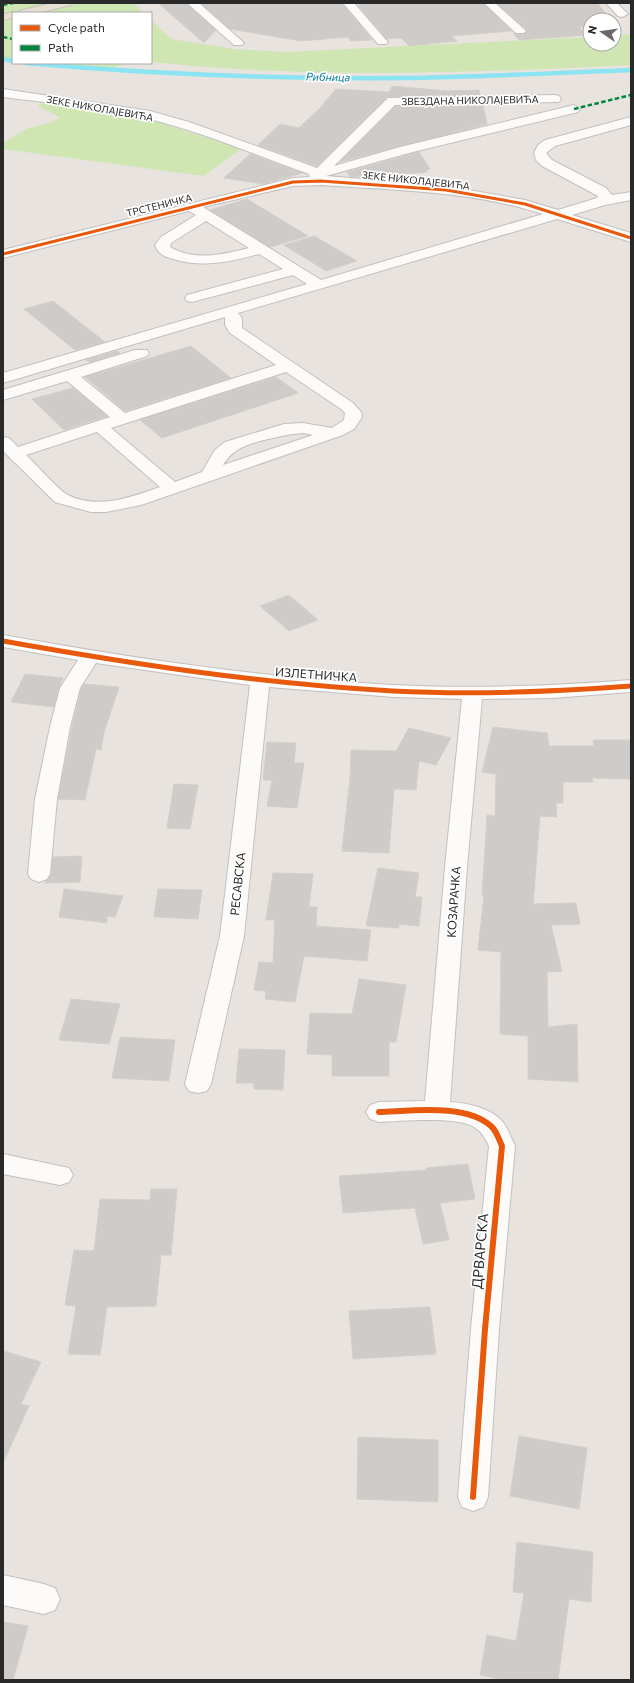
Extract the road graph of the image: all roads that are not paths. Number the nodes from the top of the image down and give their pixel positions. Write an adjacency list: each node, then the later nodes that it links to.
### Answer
1 (67, 3): 6 (main road)
2 (192, 3): 10 (street)
3 (348, 3): 9 (street)
4 (489, 3): 8 (street)
5 (612, 3): 7 (street)
6 (29, 12)
7 (620, 12)
8 (520, 31)
9 (382, 42)
10 (238, 43)
11 (3, 82): 12 (street)
12 (3, 85)
13 (3, 93): 17 (street, ЗЕКЕ НИКОЛАЈЕВИЋА)
14 (555, 99): 17 (street, ЗВЕЗДАНА НИКОЛАЈЕВИЋА)
15 (574, 109): 17 (street, ЗВЕЗДАНА НИКОЛАЈЕВИЋА)
16 (631, 121): 19 (street)
17 (320, 177): 20 (street, ТРСТЕНИЧКА); 22 (street, ЗЕКЕ НИКОЛАЈЕВИЋА)
18 (631, 196): 19 (street)
19 (603, 202): 22 (street)
20 (190, 206): 21 (street); 25 (street, ТРСТЕНИЧКА)
21 (205, 215): 24 (street); 24 (street)
22 (559, 215): 23 (street, ЗЕКЕ НИКОЛАЈЕВИЋА); 27 (street)
23 (631, 238)
24 (260, 248): 26 (street)
25 (3, 254)
26 (294, 270): 27 (street); 28 (street)
27 (319, 285): 29 (street)
28 (192, 298)
29 (231, 318): 30 (street); 32 (street); 34 (street)
30 (181, 341)
31 (159, 348): 33 (street)
32 (288, 366): 36 (street); 39 (street)
33 (70, 375): 35 (street); 36 (street)
34 (3, 378)
35 (3, 395)
36 (122, 419): 37 (street)
37 (99, 426): 38 (street); 39 (street)
38 (9, 448): 39 (street)
39 (172, 488)
40 (3, 641): 41 (street, ИЗЛЕТНИЧКА)
41 (90, 657): 42 (street, ИЗЛЕТНИЧКА); 45 (street)
42 (260, 682): 44 (street, ИЗЛЕТНИЧКА); 46 (street, РЕСАВСКА)
43 (631, 686): 44 (street, ИЗЛЕТНИЧКА)
44 (473, 692): 48 (street, КОЗАРАЧКА)
45 (39, 874)
46 (198, 1084)
47 (379, 1112): 48 (street, ДРВАРСКА)
48 (438, 1112): 51 (street, ДРВАРСКА)
49 (3, 1164): 50 (street)
50 (60, 1175)
51 (473, 1497)
52 (3, 1590): 53 (street)
53 (44, 1599)

